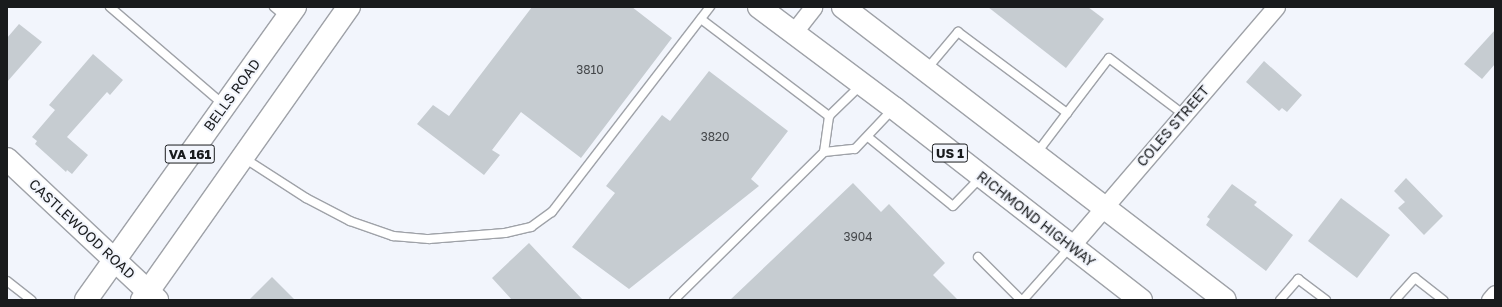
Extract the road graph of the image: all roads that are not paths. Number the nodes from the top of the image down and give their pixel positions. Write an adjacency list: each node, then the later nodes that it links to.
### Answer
1 (110, 7): 13 (lane)
2 (349, 7): 21 (main road, VA 161)
3 (710, 7): 9 (lane)
4 (759, 7): 10 (main road, RICHMOND HIGHWAY / US 1)
5 (813, 7): 10 (street)
6 (843, 7): 11 (main road)
7 (1276, 7): 16 (street, COLES STREET)
8 (285, 11): 13 (main road, BELLS ROAD / VA 161)
9 (701, 19): 17 (lane); 21 (lane)
10 (793, 33): 12 (main road, RICHMOND HIGHWAY / US 1)
11 (925, 70): 15 (lane); 20 (main road)
12 (861, 85): 14 (main road, RICHMOND HIGHWAY / US 1); 17 (lane)
13 (225, 106): 27 (main road, BELLS ROAD / VA 161)
14 (894, 108): 18 (lane); 23 (main road, RICHMOND HIGHWAY / US 1)
15 (1067, 113): 16 (lane); 20 (lane)
16 (1183, 114): 24 (street, COLES STREET)
17 (829, 116): 19 (lane)
18 (868, 137): 19 (lane); 23 (lane)
19 (824, 152): 33 (lane)
20 (1035, 155): 24 (main road)
21 (243, 157): 30 (main road, VA 161)
22 (7, 159): 27 (main road, CASTLEWOOD ROAD)
23 (981, 177): 25 (main road, RICHMOND HIGHWAY / US 1)
24 (1104, 207): 25 (street, COLES STREET); 36 (main road)
25 (1071, 246): 34 (lane); 35 (main road, RICHMOND HIGHWAY / US 1)
26 (978, 257): 34 (lane)
27 (115, 260): 30 (main road, CASTLEWOOD ROAD); 32 (main road, BELLS ROAD / VA 161)
28 (7, 280): 31 (lane)
29 (1495, 294): 41 (street)
30 (149, 297)
31 (30, 300)
32 (86, 300)
33 (674, 300)
34 (1022, 300)
35 (1141, 300)
36 (1225, 300)
37 (1280, 300): 38 (lane)
38 (1326, 300)
39 (1395, 300): 40 (lane)
40 (1443, 300)
41 (1490, 300)

